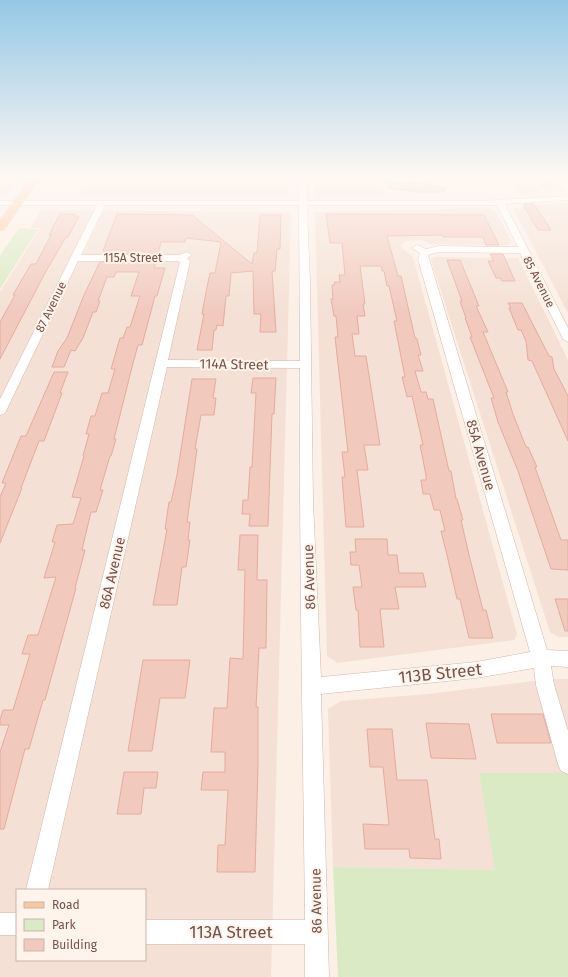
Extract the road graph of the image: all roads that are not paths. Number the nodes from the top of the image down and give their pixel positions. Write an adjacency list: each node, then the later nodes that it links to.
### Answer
1 (92, 223): 6 (street, 87 Avenue)
2 (304, 223): 9 (street, 86 Avenue)
3 (510, 223): 4 (street, 85 Avenue)
4 (524, 250): 7 (street, 85 Avenue); 11 (street, 85A Avenue)
5 (184, 256): 6 (street, 115A Street); 8 (street, 86A Avenue)
6 (75, 258): 10 (street, 87 Avenue)
7 (568, 339)
8 (162, 363): 9 (street, 114A Street); 15 (street, 86A Avenue)
9 (305, 365): 13 (street, 86 Avenue)
10 (0, 411)
11 (541, 658): 12 (street, 113B Street); 13 (street, 113B Street); 14 (street, 85A Avenue)
12 (568, 659)
13 (312, 686): 19 (street, 86 Avenue)
14 (568, 764)
15 (37, 889)
16 (0, 924): 17 (street)
17 (16, 924)
18 (146, 932): 19 (street, 113A Street)
19 (316, 932): 20 (street, 86 Avenue)
20 (317, 977)

